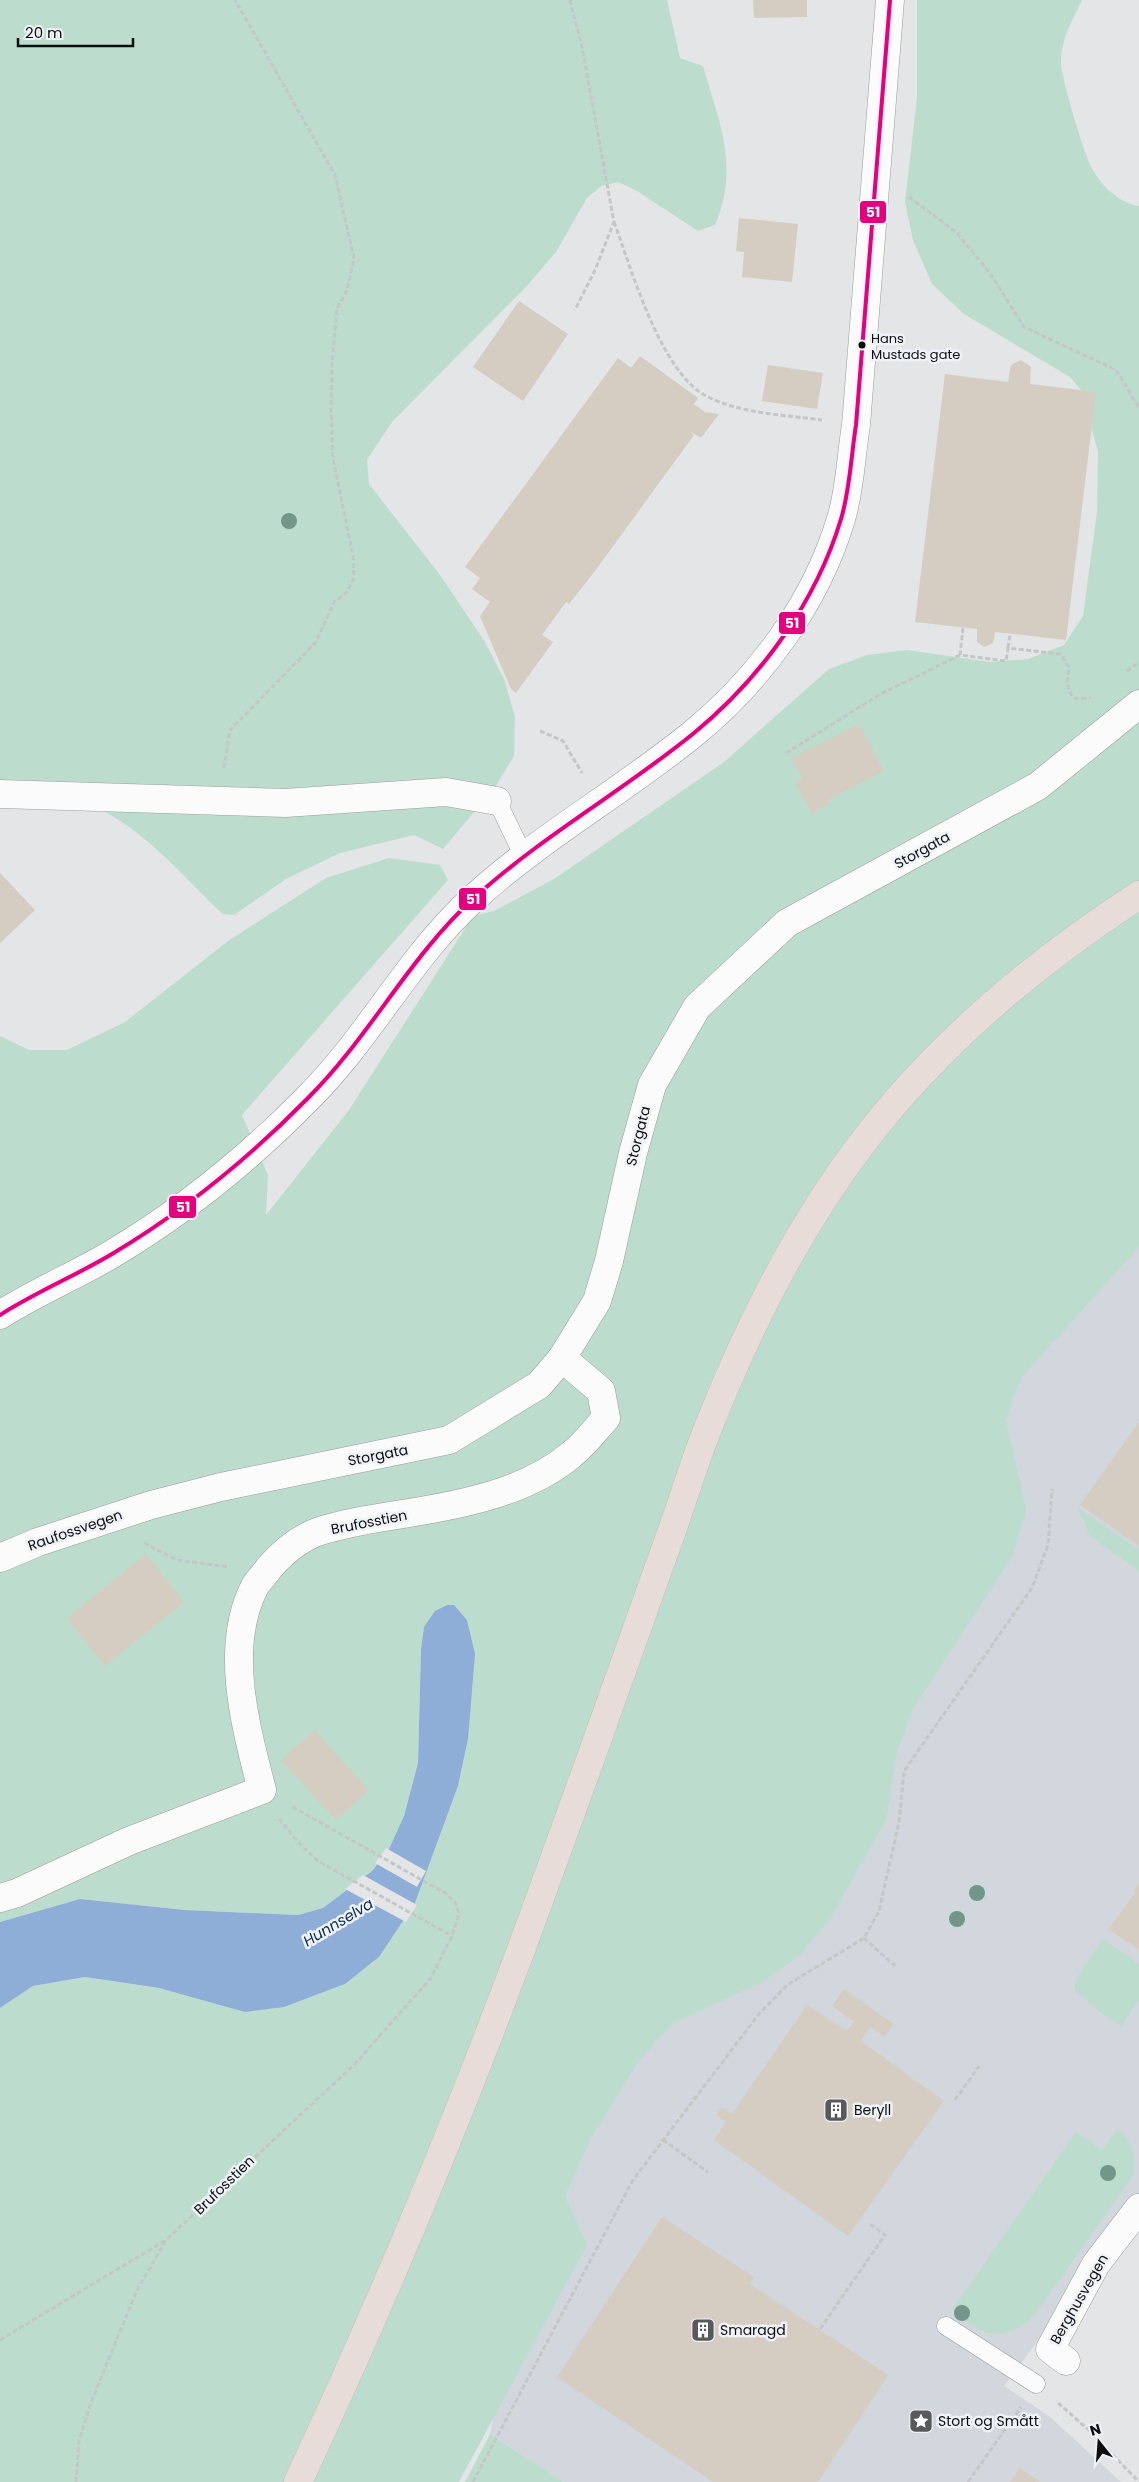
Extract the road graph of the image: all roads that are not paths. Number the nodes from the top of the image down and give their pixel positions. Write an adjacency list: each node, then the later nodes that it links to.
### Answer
1 (890, 0): 5 (street)
2 (1139, 704): 8 (street, Storgata)
3 (0, 794): 4 (street)
4 (497, 801): 5 (lane)
5 (524, 857): 7 (street)
6 (1139, 895): 16 (highway)
7 (0, 1316)
8 (562, 1358): 9 (street, Storgata); 11 (street, Brufosstien)
9 (151, 1505): 10 (street, Raufossvegen)
10 (0, 1558)
11 (0, 1898)
12 (1139, 2208): 14 (street, Berghusvegen)
13 (946, 2326): 15 (lane)
14 (1066, 2362)
15 (1036, 2384)
16 (298, 2482)

